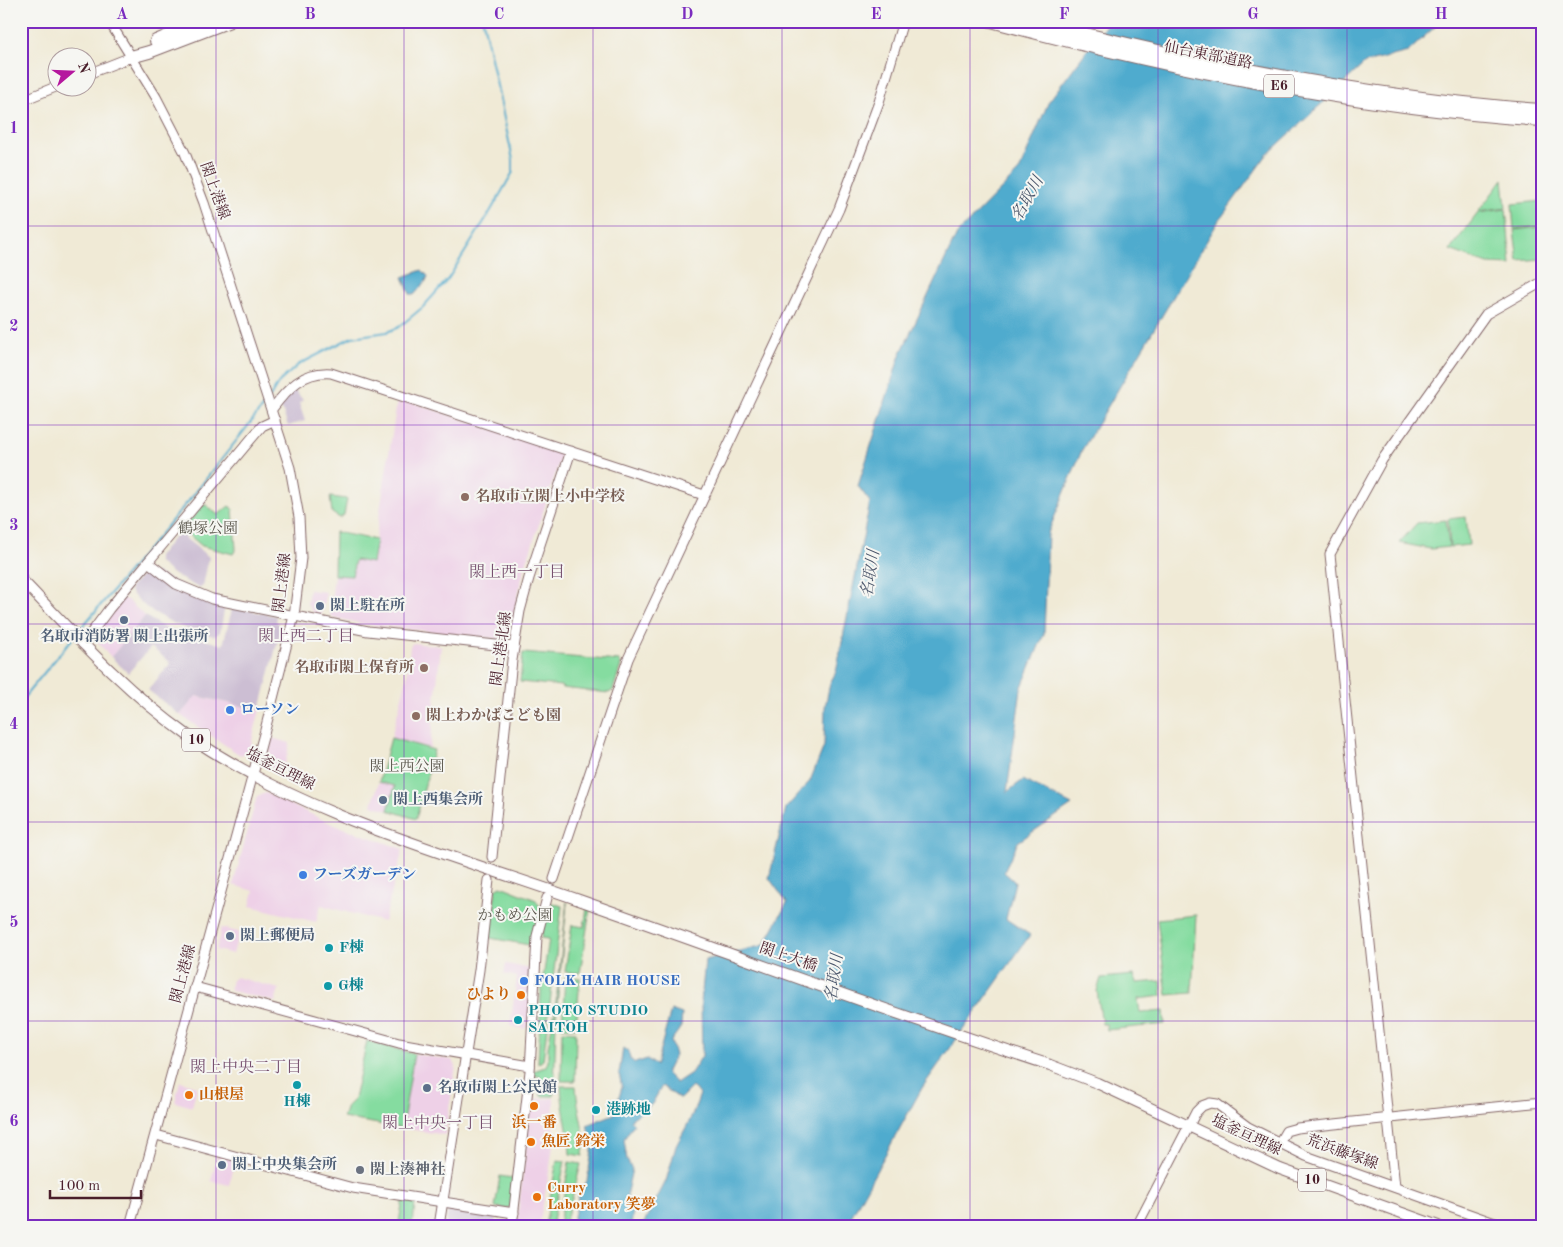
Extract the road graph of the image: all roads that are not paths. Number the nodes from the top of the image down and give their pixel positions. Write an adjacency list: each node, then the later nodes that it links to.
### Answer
1 (109, 21): 8 (street, 閖上港線)
2 (203, 21): 8 (highway)
3 (230, 21): 8 (highway)
4 (903, 21): 19 (street)
5 (990, 21): 7 (highway, 仙台東部道路 / E6)
6 (1034, 21): 7 (highway, 仙台東部道路 / E6)
7 (1046, 30): 13 (highway, 仙台東部道路 / E6)
8 (131, 56): 9 (street); 16 (street, 閖上港線)
9 (98, 70)
10 (48, 90): 11 (street)
11 (21, 101)
12 (1542, 110): 13 (highway, 仙台東部道路 / E6)
13 (1521, 113): 14 (highway, 仙台東部道路 / E6)
14 (1542, 120)
15 (1542, 282): 36 (street)
16 (269, 403): 17 (street, 閖上港線); 18 (street)
17 (275, 420): 20 (street); 22 (street, 閖上港線)
18 (570, 451): 19 (street); 24 (street, 閖上港北線)
19 (704, 495): 27 (street)
20 (148, 562): 22 (street); 23 (street)
21 (21, 579): 23 (main road, 塩釜亘理線 / 10)
22 (294, 616): 24 (street); 25 (street, 閖上港線)
23 (78, 638): 25 (main road, 塩釜亘理線 / 10)
24 (514, 647): 26 (street, 閖上港北線)
25 (252, 775): 30 (main road, 塩釜亘理線 / 10); 31 (street, 閖上港線)
26 (492, 857)
27 (554, 879)
28 (489, 880): 32 (street)
29 (547, 898): 34 (street)
30 (579, 900): 33 (main road, 閖上大橋 / 10)
31 (195, 987): 32 (street); 38 (street, 閖上港線)
32 (465, 1055): 34 (street); 41 (street)
33 (1044, 1064): 37 (main road, 塩釜亘理線 / 10)
34 (530, 1066): 42 (street)
35 (1542, 1102): 36 (street)
36 (1388, 1118): 39 (street); 40 (street)
37 (1189, 1126): 39 (street, 荒浜藤塚線); 46 (street); 47 (main road, 塩釜亘理線 / 10)
38 (156, 1135): 41 (street); 43 (street, 閖上港線)
39 (1279, 1143): 40 (street, 荒浜藤塚線)
40 (1396, 1187): 48 (street, 荒浜藤塚線)
41 (442, 1202): 42 (street); 44 (street)
42 (514, 1213): 45 (street)
43 (130, 1226)
44 (439, 1226)
45 (512, 1226)
46 (1137, 1226)
47 (1438, 1226)
48 (1503, 1226)

